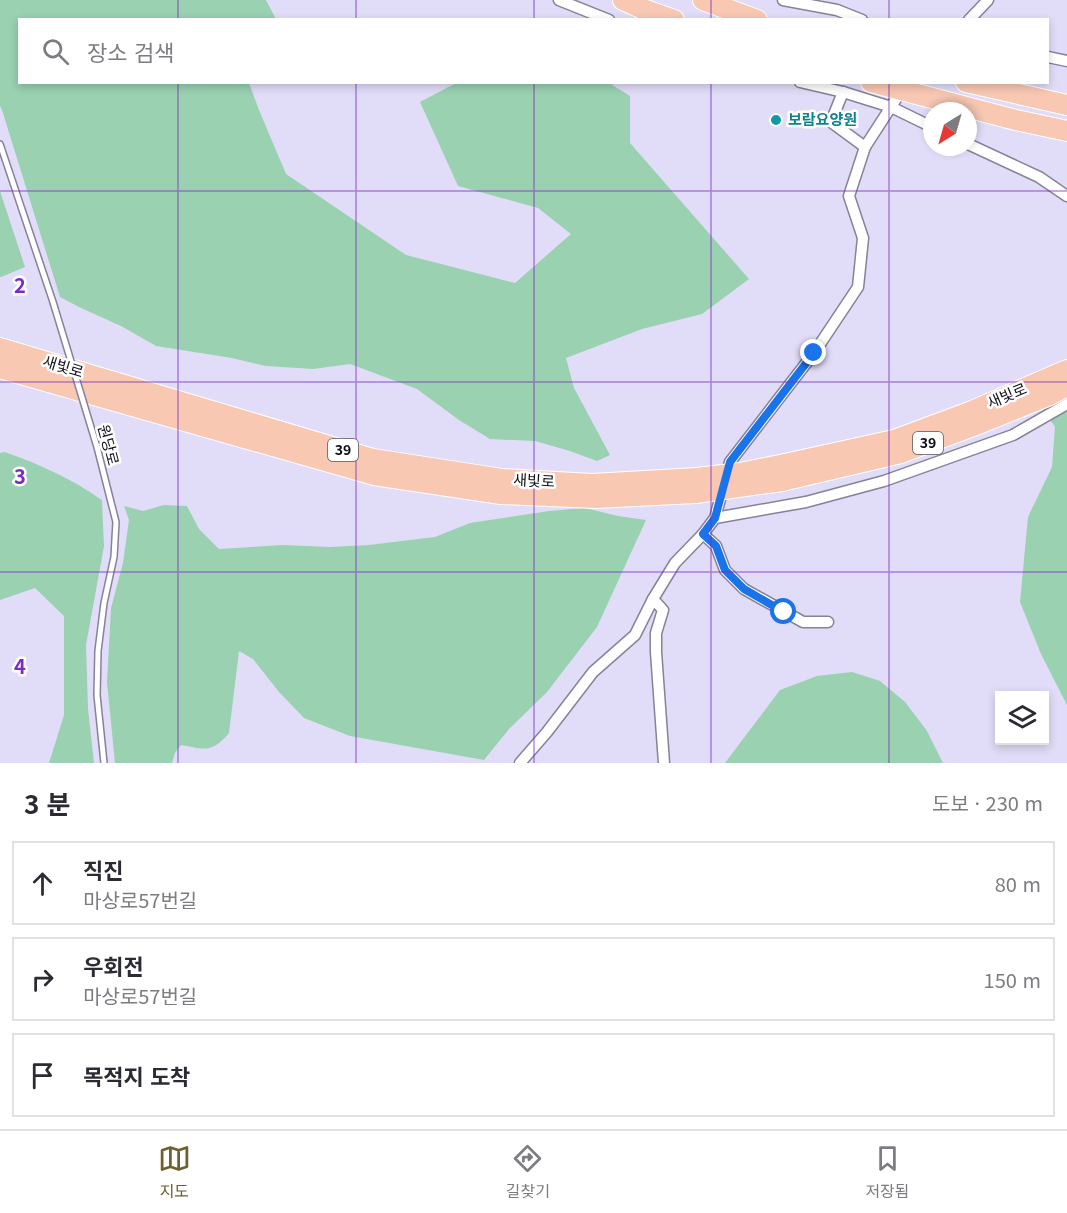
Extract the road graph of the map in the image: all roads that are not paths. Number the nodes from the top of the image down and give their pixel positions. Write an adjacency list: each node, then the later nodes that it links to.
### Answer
1 (559, 0): 6 (street)
2 (623, 0): 7 (highway)
3 (703, 0): 8 (highway)
4 (783, 0): 9 (street)
5 (988, 0): 10 (street)
6 (604, 18)
7 (668, 18)
8 (752, 18)
9 (857, 18)
10 (971, 18)
11 (1049, 57): 12 (street)
12 (1067, 61)
13 (809, 84): 16 (street)
14 (879, 84): 20 (highway)
15 (975, 84): 18 (highway)
16 (843, 92): 17 (street); 22 (street)
17 (894, 103): 19 (street); 22 (street)
18 (1067, 105)
19 (923, 121)
20 (1067, 131)
21 (0, 144): 36 (lane, 원당로, bridge)
22 (865, 147): 32 (street)
23 (977, 148): 24 (street)
24 (1067, 195)
25 (0, 348): 31 (highway, 새빛로 / 39)
26 (0, 368): 31 (highway, 새빛로 / 39)
27 (1067, 370): 30 (highway, 새빛로 / 39)
28 (1067, 386): 30 (highway, 새빛로 / 39)
29 (1067, 404): 32 (street)
30 (784, 472): 31 (highway, 새빛로 / 39, bridge)
31 (697, 485)
32 (715, 518): 33 (street)
33 (703, 534): 34 (street); 35 (street)
34 (653, 599): 37 (street); 38 (street)
35 (828, 622)
36 (104, 763)
37 (520, 763)
38 (664, 763)

